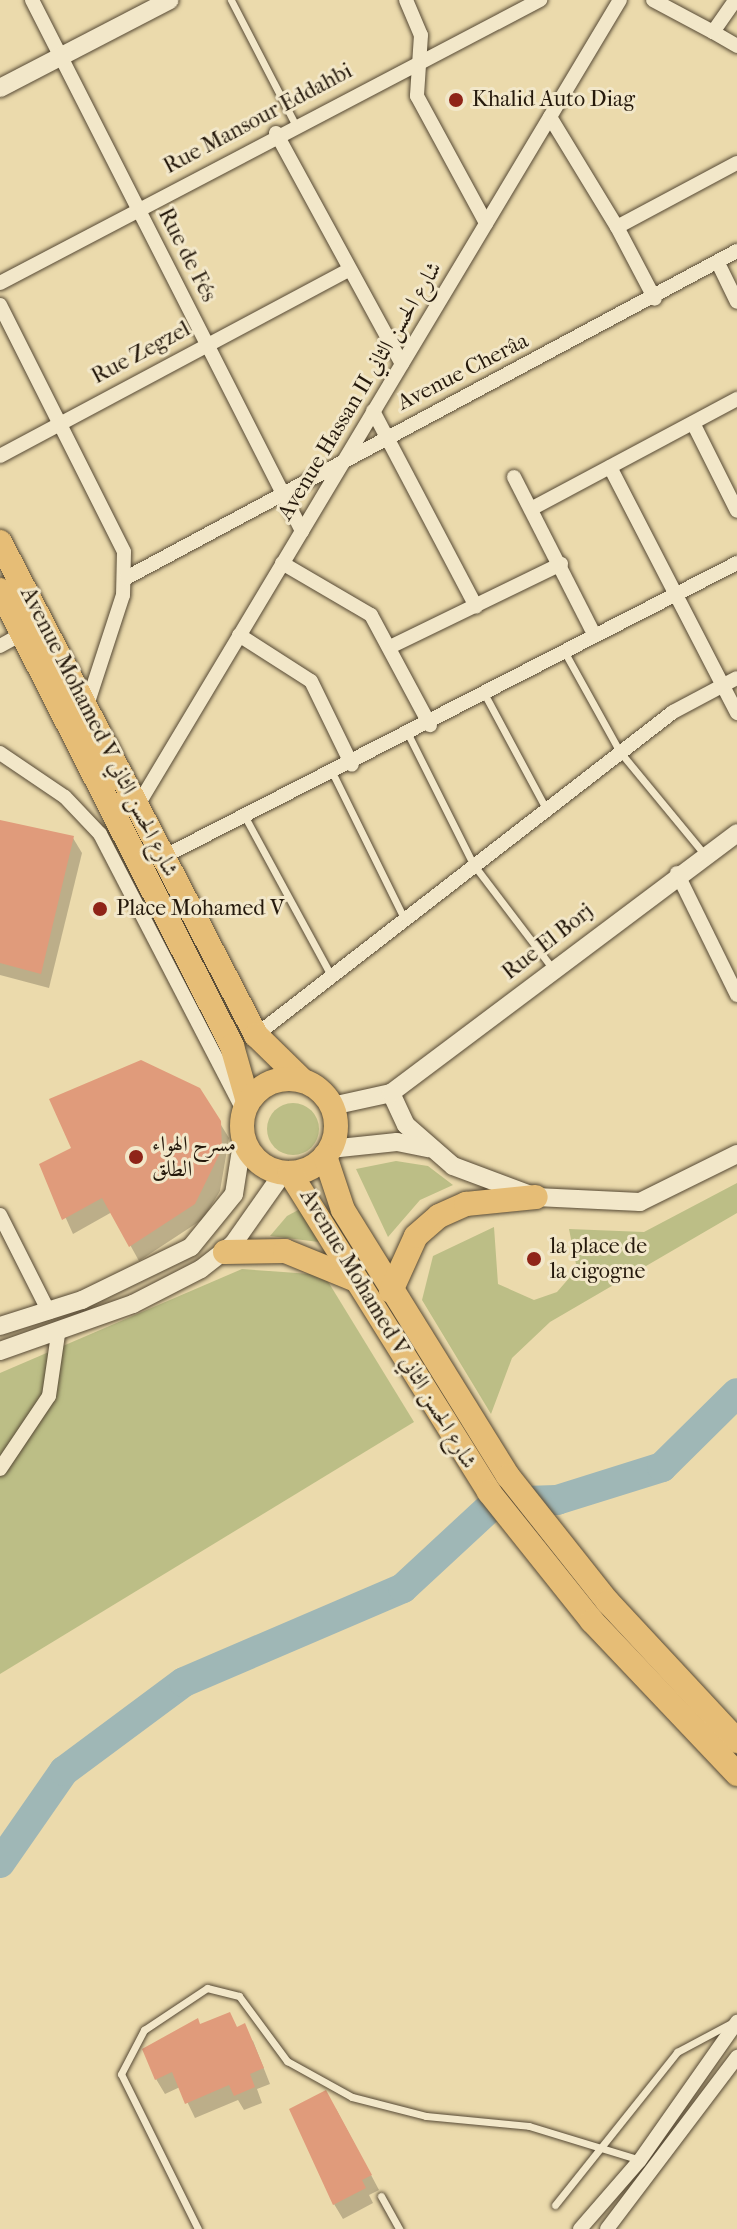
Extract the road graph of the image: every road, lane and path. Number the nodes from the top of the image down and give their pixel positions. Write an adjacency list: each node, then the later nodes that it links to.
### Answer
1 (32, 0): 11 (street, Rue de Fés)
2 (170, 0): 11 (main road)
3 (231, 0): 15 (lane)
4 (406, 0): 12 (street)
5 (540, 0): 12 (street, Rue Mansour Eddahbi)
6 (620, 0): 14 (street, Avenue Hassan II شارع الحسن الثاني)
7 (653, 0): 9 (street)
8 (735, 0): 9 (street)
9 (713, 32): 10 (street)
10 (737, 46)
11 (61, 56): 13 (main road); 18 (street, Rue de Fés)
12 (421, 57): 15 (street, Rue Mansour Eddahbi); 19 (street)
13 (0, 88)
14 (550, 117): 19 (street, Avenue Hassan II شارع الحسن الثاني); 20 (street)
15 (295, 124): 16 (street, Rue Mansour Eddahbi)
16 (276, 133): 18 (street, Rue Mansour Eddahbi); 23 (street)
17 (737, 163): 20 (street)
18 (138, 208): 24 (street, Rue Mansour Eddahbi); 28 (street, Rue de Fés)
19 (486, 223): 29 (street, Avenue Hassan II شارع الحسن الثاني)
20 (617, 227): 25 (street)
21 (737, 251): 22 (street, Avenue Cherâa)
22 (718, 263): 25 (street, Avenue Cherâa); 26 (street)
23 (346, 271): 28 (street, Rue Zegzel); 29 (street)
24 (0, 283)
25 (655, 299): 34 (street, Avenue Cherâa)
26 (737, 302)
27 (0, 305): 32 (street)
28 (207, 344): 32 (street, Rue Zegzel); 39 (street, Rue de Fés)
29 (402, 364): 31 (street, Avenue Hassan II شارع الحسن الثاني)
30 (737, 399): 33 (street)
31 (373, 411): 34 (street); 36 (street, Avenue Hassan II شارع الحسن الثاني)
32 (59, 421): 35 (street, Rue Zegzel); 47 (street)
33 (693, 423): 37 (street); 41 (street)
34 (387, 436): 36 (street, Avenue Cherâa); 50 (street)
35 (0, 456)
36 (347, 456): 39 (street, Avenue Cherâa); 42 (street, Avenue Hassan II شارع الحسن الثاني)
37 (610, 467): 40 (street); 49 (street)
38 (514, 477): 40 (street)
39 (281, 490): 42 (street, Rue de Fés); 47 (street, Avenue Cherâa)
40 (531, 509): 46 (street)
41 (737, 511)
42 (302, 531): 44 (street, Avenue Hassan II شارع الحسن الثاني)
43 (0, 542): 60 (highway, Avenue Mohamed V شارع الحسن الثاني)
44 (282, 563): 53 (street, Avenue Hassan II شارع الحسن الثاني); 55 (street)
45 (737, 563): 49 (street)
46 (561, 564): 50 (street); 52 (street)
47 (126, 578): 60 (street)
48 (0, 590): 51 (highway, Avenue Mohamed V شارع الحسن الثاني)
49 (678, 592): 52 (street); 58 (street)
50 (476, 606): 55 (street)
51 (22, 634): 54 (street); 84 (highway, Avenue Mohamed V شارع الحسن الثاني)
52 (594, 634): 56 (street)
53 (239, 635): 66 (street); 68 (street, Avenue Hassan II شارع الحسن الثاني)
54 (0, 646)
55 (392, 646): 62 (street)
56 (564, 651): 59 (street); 64 (lane)
57 (737, 678): 58 (street)
58 (722, 684): 61 (street); 64 (street)
59 (485, 695): 62 (street); 69 (lane)
60 (87, 709): 68 (highway, Avenue Mohamed V شارع الحسن الثاني)
61 (737, 713)
62 (430, 725): 63 (street)
63 (409, 736): 66 (street); 74 (lane)
64 (620, 752): 69 (street); 72 (lane)
65 (2, 757): 84 (street)
66 (352, 765): 67 (street)
67 (333, 774): 70 (street); 76 (lane)
68 (138, 805): 73 (highway, Avenue Mohamed V شارع الحسن الثاني)
69 (546, 809): 74 (street)
70 (245, 817): 73 (street); 78 (lane)
71 (737, 833): 72 (main road, Rue El Borj)
72 (705, 855): 75 (main road, Rue El Borj)
73 (163, 857): 80 (highway, Avenue Mohamed V شارع الحسن الثاني)
74 (473, 864): 76 (street); 77 (lane)
75 (677, 873): 77 (main road, Rue El Borj); 79 (street)
76 (403, 916): 78 (street)
77 (553, 969): 82 (main road, Rue El Borj)
78 (333, 979): 80 (street)
79 (737, 995)
80 (256, 1035): 81 (highway, Avenue Mohamed V شارع الحسن الثاني)
81 (302, 1080): 83 (highway); 84 (highway)
82 (391, 1093): 83 (main road); 86 (main road)
83 (332, 1106): 87 (highway)
84 (246, 1107): 85 (highway)
85 (243, 1137): 89 (highway); 95 (main road)
86 (429, 1148): 87 (main road); 90 (main road)
87 (328, 1152): 89 (highway); 94 (highway, Avenue Mohamed V شارع الحسن الثاني)
88 (737, 1154): 90 (main road)
89 (286, 1173): 92 (main road); 93 (highway, Avenue Mohamed V شارع الحسن الثاني)
90 (536, 1197): 94 (highway)
91 (0, 1215): 95 (street)
92 (225, 1252): 93 (highway); 97 (main road)
93 (358, 1281): 100 (highway, Avenue Mohamed V شارع الحسن الثاني)
94 (391, 1291): 100 (highway, Avenue Mohamed V شارع الحسن الثاني)
95 (49, 1312): 96 (main road)
96 (0, 1326)
97 (58, 1334): 98 (main road); 99 (street)
98 (0, 1351)
99 (0, 1469)
100 (636, 1652): 101 (highway, Avenue Mohamed V شارع الحسن الثاني); 102 (highway, Avenue Mohamed V شارع الحسن الثاني)
101 (737, 1741)
102 (737, 1774)
103 (737, 2021): 105 (lane); 106 (street)
104 (737, 2057): 112 (street)
105 (601, 2146): 106 (lane); 108 (lane); 109 (lane)
106 (640, 2160): 111 (street)
107 (381, 2196): 110 (lane)
108 (555, 2205)
109 (198, 2229)
110 (399, 2229)
111 (580, 2229)
112 (607, 2229)

